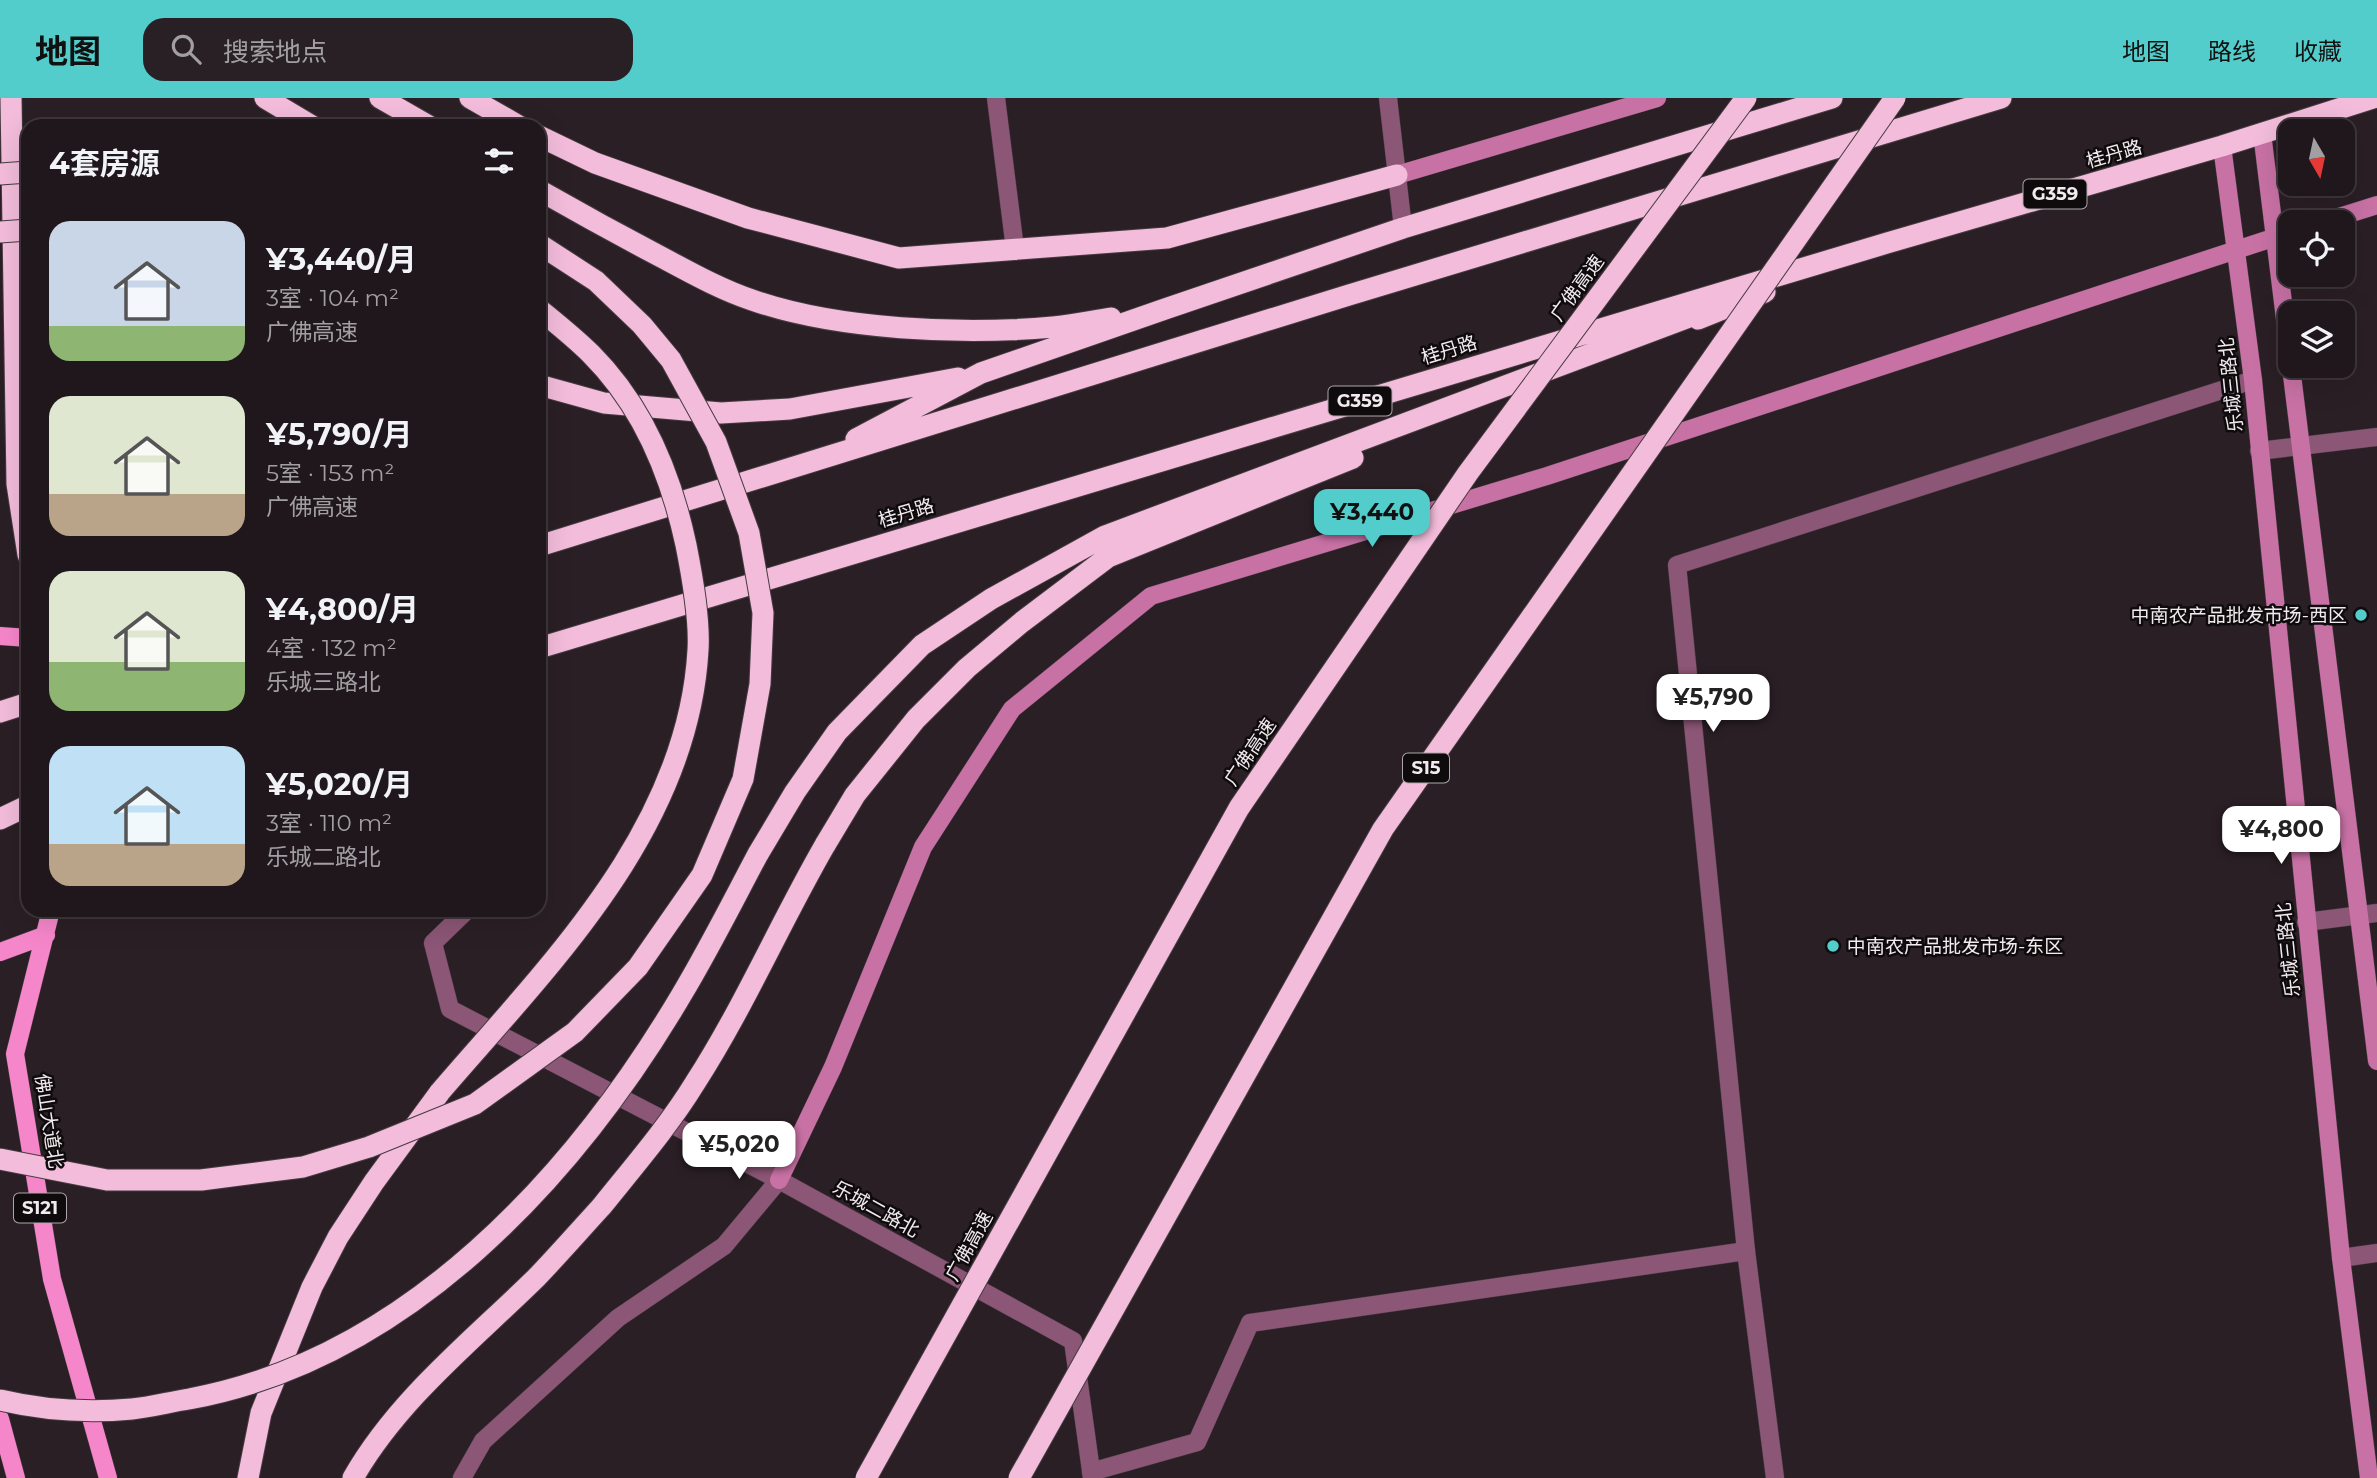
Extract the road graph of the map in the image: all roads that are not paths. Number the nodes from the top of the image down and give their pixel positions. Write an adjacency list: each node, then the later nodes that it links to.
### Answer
1 (11, 98): 46 (highway)
2 (265, 98): 14 (highway)
3 (380, 98): 15 (highway)
4 (470, 98): 16 (highway)
5 (479, 98): 17 (street)
6 (996, 98): 34 (street)
7 (1388, 98): 23 (street)
8 (1657, 98): 23 (street)
9 (1746, 98): 73 (highway, 广佛高速, bridge)
10 (1832, 98): 28 (highway)
11 (1895, 98): 74 (highway, S15, bridge)
12 (2001, 98): 45 (highway)
13 (2373, 98): 18 (highway, 桂丹路 / G359)
14 (300, 119)
15 (417, 119)
16 (491, 119)
17 (492, 119)
18 (2262, 133): 20 (highway, 桂丹路 / G359); 26 (street)
19 (546, 139): 34 (highway)
20 (2222, 146): 32 (highway, 桂丹路 / G359); 35 (street, 乐城三路北)
21 (21, 172): 22 (highway, bridge)
22 (0, 174)
23 (1397, 175): 28 (street); 34 (highway)
24 (546, 194): 37 (highway)
25 (2377, 205): 27 (street)
26 (2278, 211)
27 (2355, 212)
28 (1403, 228): 37 (highway)
29 (21, 230): 30 (highway, bridge)
30 (0, 232)
31 (2278, 236): 35 (street)
32 (1887, 243): 50 (highway, 桂丹路 / G359, bridge); 65 (highway, bridge); 71 (highway, bridge)
33 (546, 249): 60 (highway, bridge)
34 (1015, 249)
35 (2236, 249): 40 (street, 乐城三路北); 61 (street)
36 (2287, 287): 43 (street)
37 (1165, 309): 39 (highway)
38 (546, 315): 70 (highway, bridge)
39 (981, 373): 41 (highway, bridge); 45 (highway)
40 (2253, 380): 44 (street, 乐城三路北); 62 (street)
41 (546, 387)
42 (2377, 437): 43 (street)
43 (2301, 446): 44 (street); 53 (street)
44 (2259, 451): 56 (street, 乐城三路北)
45 (810, 463): 47 (highway, bridge)
46 (21, 510)
47 (546, 544)
48 (0, 636): 49 (main road)
49 (21, 638)
50 (546, 646)
51 (21, 808): 52 (highway)
52 (0, 817)
53 (2368, 914): 56 (street); 59 (street)
54 (50, 917): 57 (main road, S121)
55 (460, 917): 61 (street, 乐城二路北)
56 (2306, 922): 64 (street, 乐城三路北)
57 (46, 934): 58 (main road); 69 (main road, 佛山大道北 / S121)
58 (0, 953)
59 (2377, 1060)
60 (0, 1159)
61 (779, 1180): 67 (street, 乐城二路北); 72 (street)
62 (1746, 1251): 67 (street); 75 (street)
63 (2377, 1253): 64 (street)
64 (2341, 1258): 76 (street, 乐城三路北)
65 (0, 1400)
66 (0, 1419): 68 (main road)
67 (1091, 1475)
68 (16, 1478)
69 (108, 1478)
70 (248, 1478)
71 (353, 1478)
72 (462, 1478)
73 (866, 1478)
74 (1019, 1478)
75 (1775, 1478)
76 (2369, 1478)

